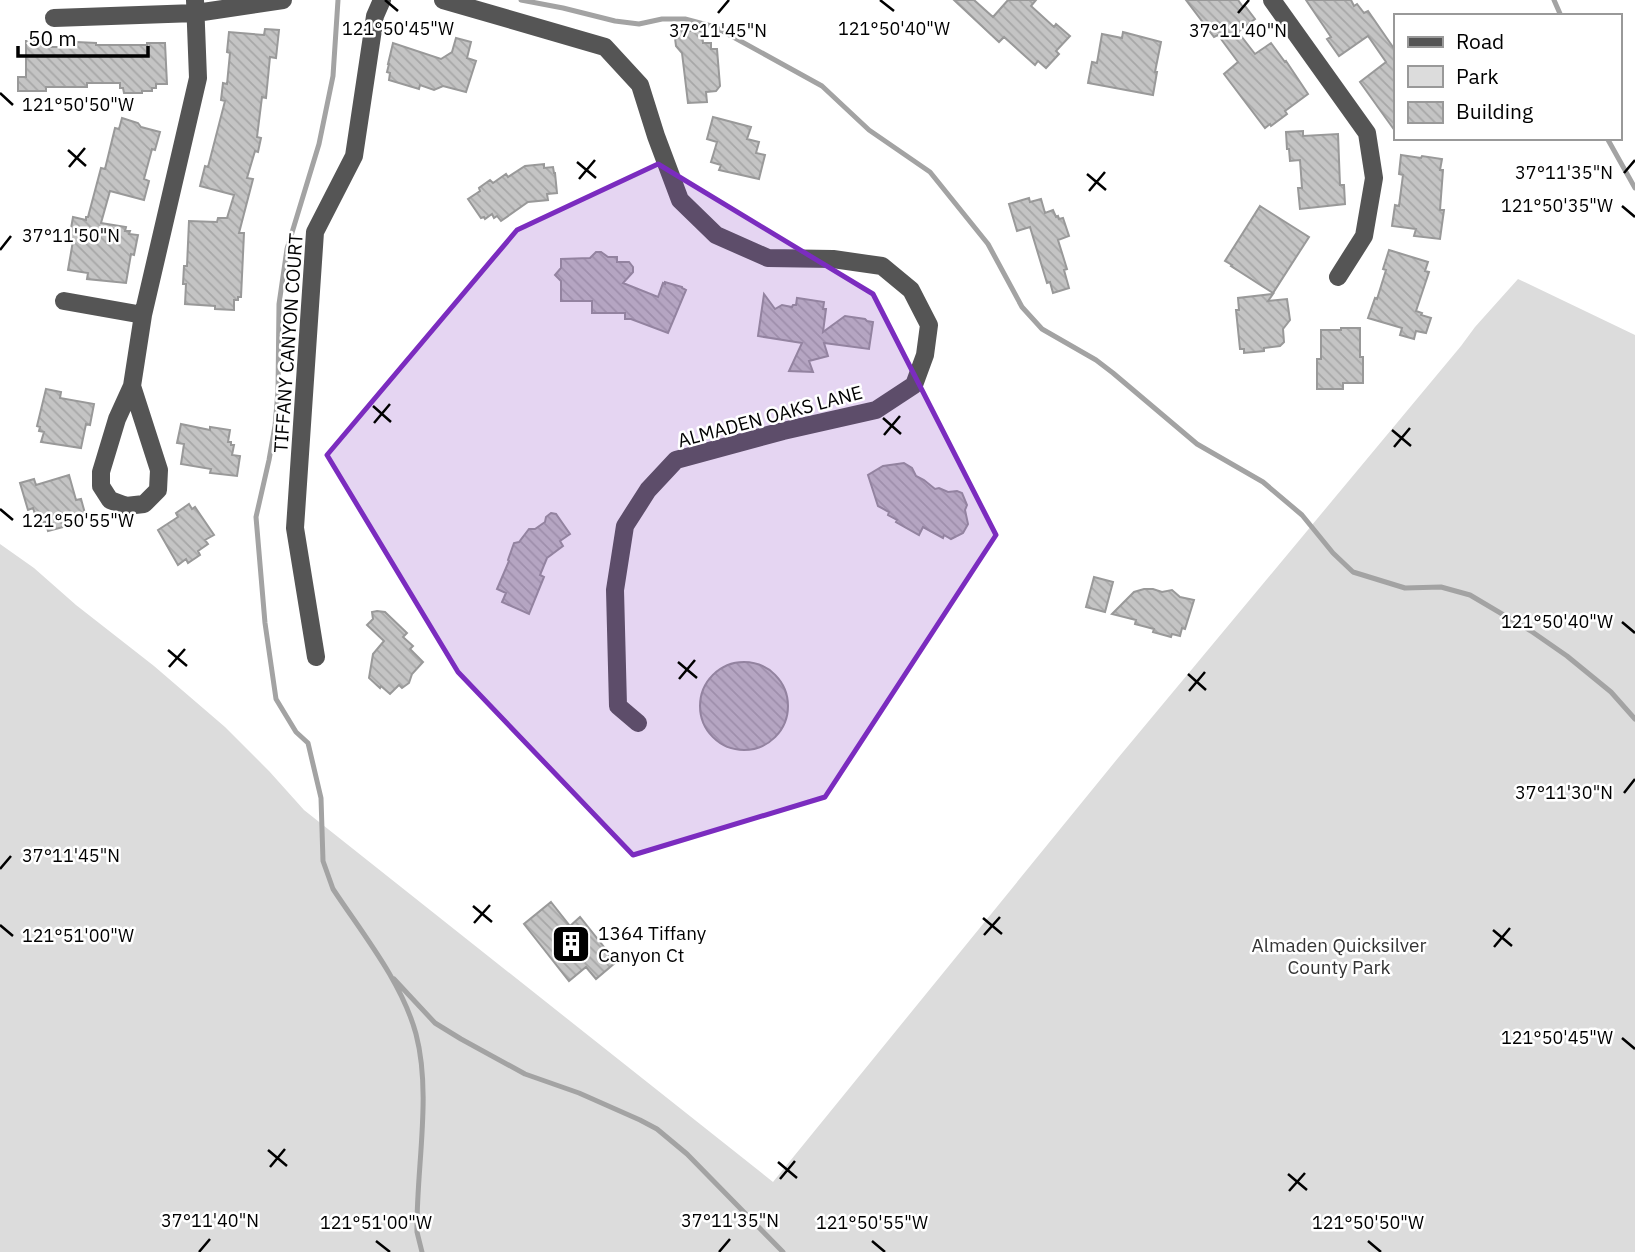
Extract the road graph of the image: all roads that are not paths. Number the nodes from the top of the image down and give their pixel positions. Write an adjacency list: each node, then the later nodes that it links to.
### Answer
1 (283, 0): 5 (street)
2 (382, 0): 11 (street, TIFFANY CANYON COURT)
3 (443, 0): 12 (street, ALMADEN OAKS LANE)
4 (1272, 0): 7 (street)
5 (195, 6): 6 (street); 9 (street)
6 (54, 18)
7 (1338, 277)
8 (64, 301): 9 (street)
9 (143, 316): 10 (street)
10 (132, 386): 10 (street)
11 (316, 657)
12 (638, 723)

